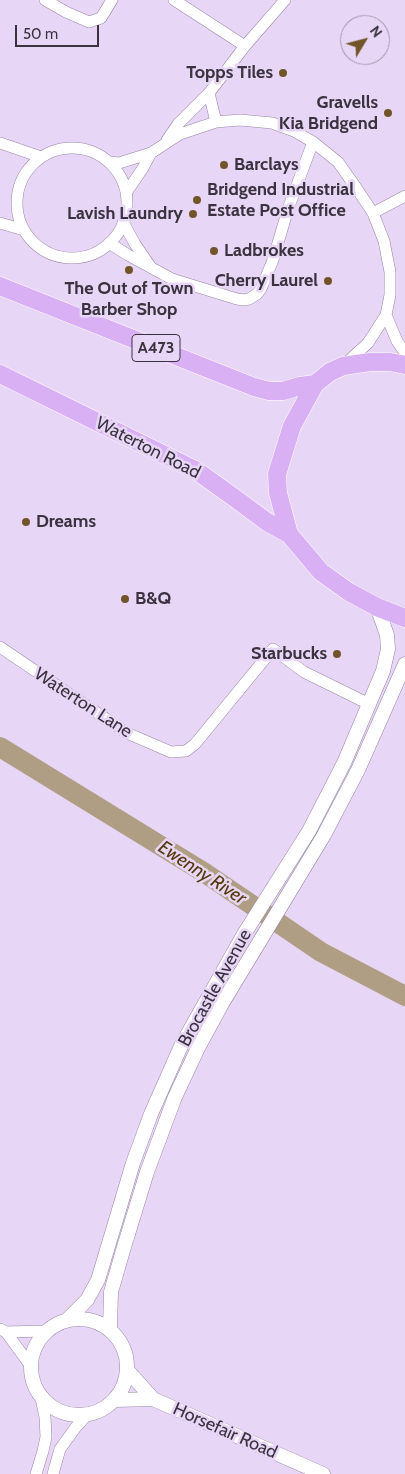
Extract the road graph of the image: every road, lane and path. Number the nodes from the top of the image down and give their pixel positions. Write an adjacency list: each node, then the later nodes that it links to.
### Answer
1 (45, 0): 2 (street)
2 (112, 0)
3 (174, 0): 5 (street)
4 (285, 0): 5 (street)
5 (245, 46): 6 (street)
6 (209, 93): 7 (street); 10 (street)
7 (216, 122): 8 (street); 10 (street)
8 (314, 142): 16 (street); 21 (street)
9 (0, 143): 12 (street)
10 (164, 143): 11 (street)
11 (151, 153): 13 (street); 14 (street)
12 (41, 157): 13 (street); 19 (street)
13 (109, 162): 14 (street)
14 (126, 193): 17 (street)
15 (405, 196): 16 (street)
16 (373, 213): 23 (street)
17 (123, 222): 20 (street); 21 (street)
18 (0, 223): 19 (street)
19 (24, 230): 20 (street)
20 (109, 243): 21 (street)
21 (153, 269)
22 (0, 286): 28 (main road, A473)
23 (386, 316): 24 (street); 26 (street)
24 (405, 353)
25 (405, 365): 26 (main road)
26 (343, 366): 28 (main road)
27 (0, 374): 29 (main road, Waterton Road)
28 (315, 384): 29 (main road)
29 (289, 534): 30 (main road)
30 (377, 607): 31 (main road); 34 (street, Brocastle Avenue)
31 (405, 618)
32 (0, 647): 34 (street, Waterton Lane)
33 (405, 664): 36 (street, Brocastle Avenue)
34 (369, 704): 35 (street, Brocastle Avenue)
35 (68, 1320): 36 (street); 38 (street)
36 (110, 1329): 40 (street)
37 (3, 1331): 38 (street); 39 (street)
38 (46, 1331): 39 (street)
39 (30, 1364): 41 (street)
40 (128, 1371): 42 (street, Horsefair Road); 43 (street)
41 (41, 1398): 44 (street); 45 (street)
42 (153, 1399): 43 (street, Horsefair Road); 47 (street, Horsefair Road)
43 (115, 1400): 44 (street)
44 (87, 1415): 46 (street)
45 (36, 1474)
46 (53, 1474)
47 (323, 1474)

